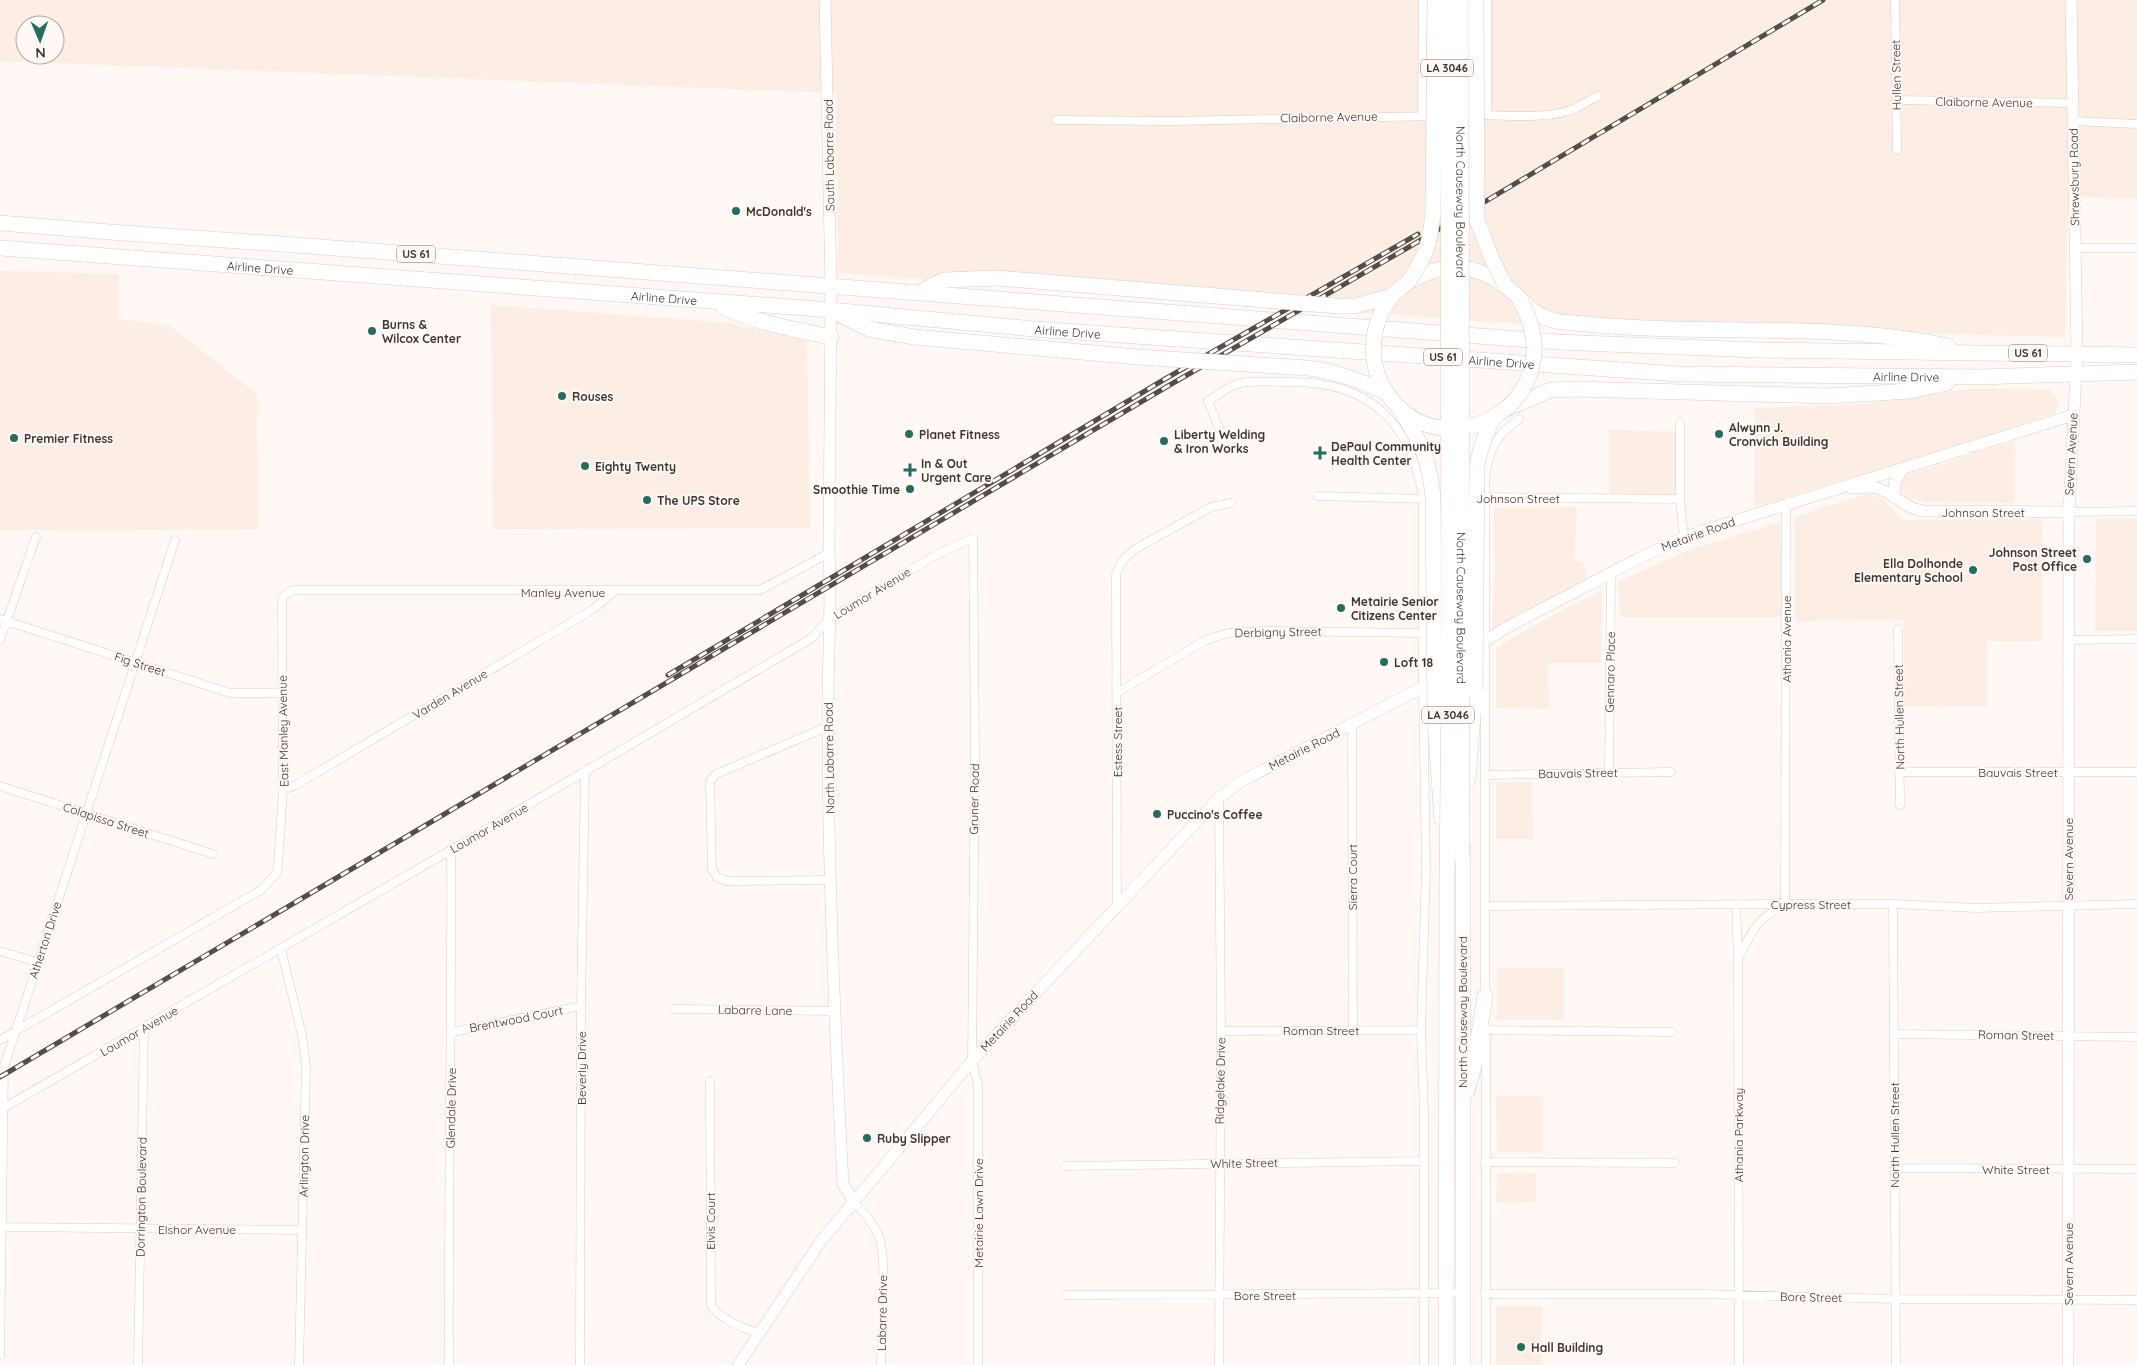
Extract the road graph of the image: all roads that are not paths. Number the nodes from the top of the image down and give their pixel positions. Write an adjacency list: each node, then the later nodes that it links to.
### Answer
1 (825, 0): 29 (street, South Labarre Road)
2 (1423, 0): 14 (street)
3 (1435, 0): 26 (highway, bridge)
4 (1448, 0): 96 (highway, North Causeway Boulevard / LA 3046, bridge)
5 (1462, 0): 96 (highway, North Causeway Boulevard, bridge)
6 (1476, 0): 27 (highway, bridge)
7 (1487, 0): 13 (street)
8 (1895, 0): 11 (street, Hullen Street)
9 (2071, 0): 12 (street, Shrewsbury Road)
10 (1598, 96): 13 (street, Claiborne Avenue)
11 (1897, 100): 12 (street, Claiborne Avenue); 18 (street, Hullen Street)
12 (2072, 103): 16 (street, Shrewsbury Road)
13 (1487, 115): 14 (street, Claiborne Avenue)
14 (1422, 116): 15 (street, Claiborne Avenue)
15 (1056, 120)
16 (2073, 121): 17 (street); 22 (street, Shrewsbury Road)
17 (2137, 124)
18 (1897, 150)
19 (0, 222): 20 (highway, Airline Drive / US 61)
20 (181, 237): 24 (highway); 25 (highway, Airline Drive / US 61)
21 (0, 248): 24 (highway, Airline Drive / US 61)
22 (2075, 248): 23 (street); 37 (street, Shrewsbury Road)
23 (2137, 248)
24 (179, 262): 28 (highway, Airline Drive / US 61)
25 (592, 268): 28 (highway); 29 (highway, Airline Drive / US 61)
26 (1408, 281): 27 (highway, bridge); 31 (highway, bridge)
27 (1506, 285): 33 (highway)
28 (518, 287): 32 (highway, Airline Drive / US 61)
29 (831, 288): 30 (highway, Airline Drive / US 61); 34 (street, South Labarre Road)
30 (918, 294): 31 (highway, bridge); 36 (highway, Airline Drive / US 61)
31 (1392, 296): 42 (highway, bridge)
32 (714, 301): 34 (highway, Airline Drive / US 61); 35 (highway)
33 (1521, 302): 36 (highway); 43 (highway, bridge)
34 (831, 310): 35 (street, North Labarre Road); 41 (highway, Airline Drive / US 61); 42 (highway, bridge)
35 (831, 337): 64 (street, North Labarre Road)
36 (1978, 353): 37 (highway, Airline Drive / US 61)
37 (2076, 354): 38 (highway, Airline Drive / US 61); 40 (street, Severn Avenue)
38 (2137, 354)
39 (2137, 372): 40 (highway, Airline Drive / US 61)
40 (2075, 373): 41 (highway, Airline Drive / US 61); 44 (street, Severn Avenue)
41 (1979, 377): 43 (highway)
42 (1391, 398): 45 (highway, bridge); 96 (highway, bridge)
43 (1508, 408): 45 (highway, bridge)
44 (2073, 415): 49 (street, Metairie Road); 59 (street, Severn Avenue)
45 (1492, 419): 96 (highway, bridge)
46 (1519, 419): 52 (street, North Causeway Boulevard)
47 (1680, 423): 55 (street)
48 (1219, 428): 54 (street)
49 (1902, 468): 50 (street, Metairie Road); 53 (street)
50 (1835, 489): 53 (street, Johnson Street); 57 (street, Metairie Road)
51 (1317, 496): 54 (street, Johnson Street)
52 (1485, 497): 54 (street, Johnson Street); 55 (street, Johnson Street); 75 (street, North Causeway Boulevard)
53 (1896, 498): 59 (street, Johnson Street)
54 (1423, 499): 71 (street)
55 (1680, 499): 62 (street)
56 (1232, 503): 78 (street, Estess Street)
57 (1786, 505): 62 (street, Metairie Road); 98 (street, Athania Avenue)
58 (2137, 511): 59 (street, Johnson Street)
59 (2069, 512): 74 (street, Severn Avenue)
60 (36, 537): 69 (street)
61 (973, 538): 68 (street, Loumor Avenue); 125 (street, Gruner Road)
62 (1684, 538): 65 (street, Metairie Road)
63 (175, 540): 76 (street, Atherton Drive)
64 (829, 553): 67 (street, Manley Avenue); 68 (street, North Labarre Road)
65 (1611, 573): 75 (street, Metairie Road); 83 (street, Gennaro Place)
66 (289, 592): 67 (street, Manley Avenue); 79 (street, East Manley Avenue)
67 (614, 592): 90 (street, Varden Avenue)
68 (829, 619): 81 (street, North Labarre Road); 82 (street, Loumor Avenue)
69 (3, 620): 73 (street); 76 (street, Fig Street)
70 (1898, 629): 85 (street, North Hullen Street)
71 (1423, 633): 77 (street); 78 (street, Derbigny Street)
72 (2137, 639): 74 (street)
73 (0, 640)
74 (2069, 640): 86 (street, Severn Avenue)
75 (1485, 641): 77 (street, Metairie Road); 88 (street, North Causeway Boulevard)
76 (135, 663): 79 (street, Fig Street); 93 (street, Atherton Drive)
77 (1423, 687): 80 (street, Metairie Road); 116 (street)
78 (1118, 692): 104 (street, Estess Street)
79 (283, 693): 90 (street, East Manley Avenue)
80 (1352, 725): 91 (street, Metairie Road); 115 (street, Sierra Court)
81 (828, 727): 97 (street, North Labarre Road); 97 (street)
82 (585, 771): 94 (street, Loumor Avenue); 110 (street, Beverly Drive)
83 (1609, 772): 84 (street, Bauvais Street); 88 (street, Bauvais Street)
84 (1671, 772)
85 (1899, 772): 86 (street, Bauvais Street); 92 (street, North Hullen Street)
86 (2068, 772): 87 (street, Bauvais Street); 102 (street, Severn Avenue)
87 (2137, 772)
88 (1484, 775): 103 (street, North Causeway Boulevard)
89 (0, 786): 93 (street, Colapissa Street)
90 (283, 790): 114 (street, East Manley Avenue)
91 (1219, 798): 104 (street, Metairie Road); 118 (street, Ridgelake Drive)
92 (1900, 805)
93 (86, 814): 95 (street, Colapissa Street); 108 (street, Atherton Drive)
94 (451, 850): 105 (street, Loumor Avenue); 119 (street, Glendale Drive)
95 (213, 854)
96 (1454, 858): 127 (highway, North Causeway Boulevard); 143 (highway, North Causeway Boulevard / LA 3046, bridge)
97 (831, 880): 112 (street, North Labarre Road)
98 (1786, 904): 99 (street, Cypress Street); 101 (street, Cypress Street); 107 (street)
99 (1893, 904): 102 (street, Cypress Street); 121 (street, North Hullen Street)
100 (2137, 904): 102 (street, Cypress Street)
101 (1736, 905): 103 (street, Cypress Street); 107 (street, Athania Parkway)
102 (2068, 905): 122 (street, Severn Avenue)
103 (1485, 906): 109 (street, North Causeway Boulevard)
104 (1117, 908): 125 (street, Metairie Road)
105 (281, 949): 113 (street, Loumor Avenue); 140 (street, Arlington Drive)
106 (0, 951): 108 (street)
107 (1738, 959): 147 (street, Athania Parkway)
108 (37, 962): 114 (street, Atherton Drive)
109 (1486, 996): 117 (street, North Causeway Boulevard); 127 (highway)
110 (581, 1006): 119 (street, Brentwood Court); 156 (street, Beverly Drive)
111 (675, 1009): 112 (street, Labarre Lane)
112 (834, 1011): 137 (street, North Labarre Road)
113 (144, 1029): 128 (street, Loumor Avenue); 139 (street, Dorrington Boulevard)
114 (17, 1030): 124 (street); 128 (street, Atherton Drive)
115 (1353, 1030): 116 (street, Roman Street); 118 (street, Roman Street)
116 (1421, 1030): 129 (street)
117 (1486, 1030): 120 (street); 130 (street, North Causeway Boulevard)
118 (1221, 1031): 132 (street, Ridgelake Drive)
119 (452, 1032): 155 (street, Glendale Drive)
120 (1671, 1032)
121 (1894, 1034): 122 (street, Roman Street); 134 (street, North Hullen Street)
122 (2068, 1036): 123 (street, Roman Street); 135 (street, Severn Avenue)
123 (2137, 1037)
124 (0, 1040)
125 (972, 1061): 137 (street, Metairie Road); 159 (street, Metairie Lawn Drive)
126 (710, 1080): 151 (street, Elvis Court)
127 (1462, 1104): 141 (highway, North Causeway Boulevard)
128 (1, 1110): 138 (street, Atherton Drive)
129 (1423, 1161): 132 (street, White Street); 142 (street)
130 (1485, 1162): 131 (street); 144 (street, North Causeway Boulevard)
131 (1675, 1163)
132 (1219, 1164): 133 (street, White Street); 146 (street, Ridgelake Drive)
133 (1065, 1166)
134 (1894, 1168): 135 (street, White Street); 148 (street, North Hullen Street)
135 (2068, 1169): 136 (street, White Street); 149 (street, Severn Avenue)
136 (2137, 1169)
137 (854, 1203): 151 (street, Metairie Road); 158 (street, Labarre Drive)
138 (2, 1227): 139 (street, Elshor Avenue); 152 (street, Atherton Drive)
139 (140, 1229): 140 (street, Elshor Avenue); 153 (street, Dorrington Boulevard)
140 (302, 1230): 154 (street, Arlington Drive)
141 (1462, 1293): 143 (street, Bore Street); 163 (highway, North Causeway Boulevard)
142 (1423, 1294): 143 (street, Bore Street); 146 (street, Bore Street); 161 (street)
143 (1446, 1294): 162 (highway, North Causeway Boulevard)
144 (1485, 1294): 147 (street, Bore Street); 164 (street, North Causeway Boulevard)
145 (1067, 1296): 146 (street, Bore Street)
146 (1219, 1296): 160 (street, Ridgelake Drive)
147 (1739, 1296): 148 (street, Bore Street); 165 (street, Athania Parkway)
148 (1897, 1299): 149 (street, Bore Street); 166 (street, North Hullen Street)
149 (2068, 1300): 150 (street, Bore Street); 167 (street, Severn Avenue)
150 (2137, 1300)
151 (758, 1334): 157 (street, Metairie Road)
152 (0, 1355)
153 (138, 1365)
154 (299, 1365)
155 (449, 1365)
156 (580, 1365)
157 (738, 1365)
158 (881, 1365)
159 (978, 1365)
160 (1219, 1365)
161 (1424, 1365)
162 (1446, 1365)
163 (1463, 1365)
164 (1486, 1365)
165 (1739, 1365)
166 (1896, 1365)
167 (2068, 1365)

